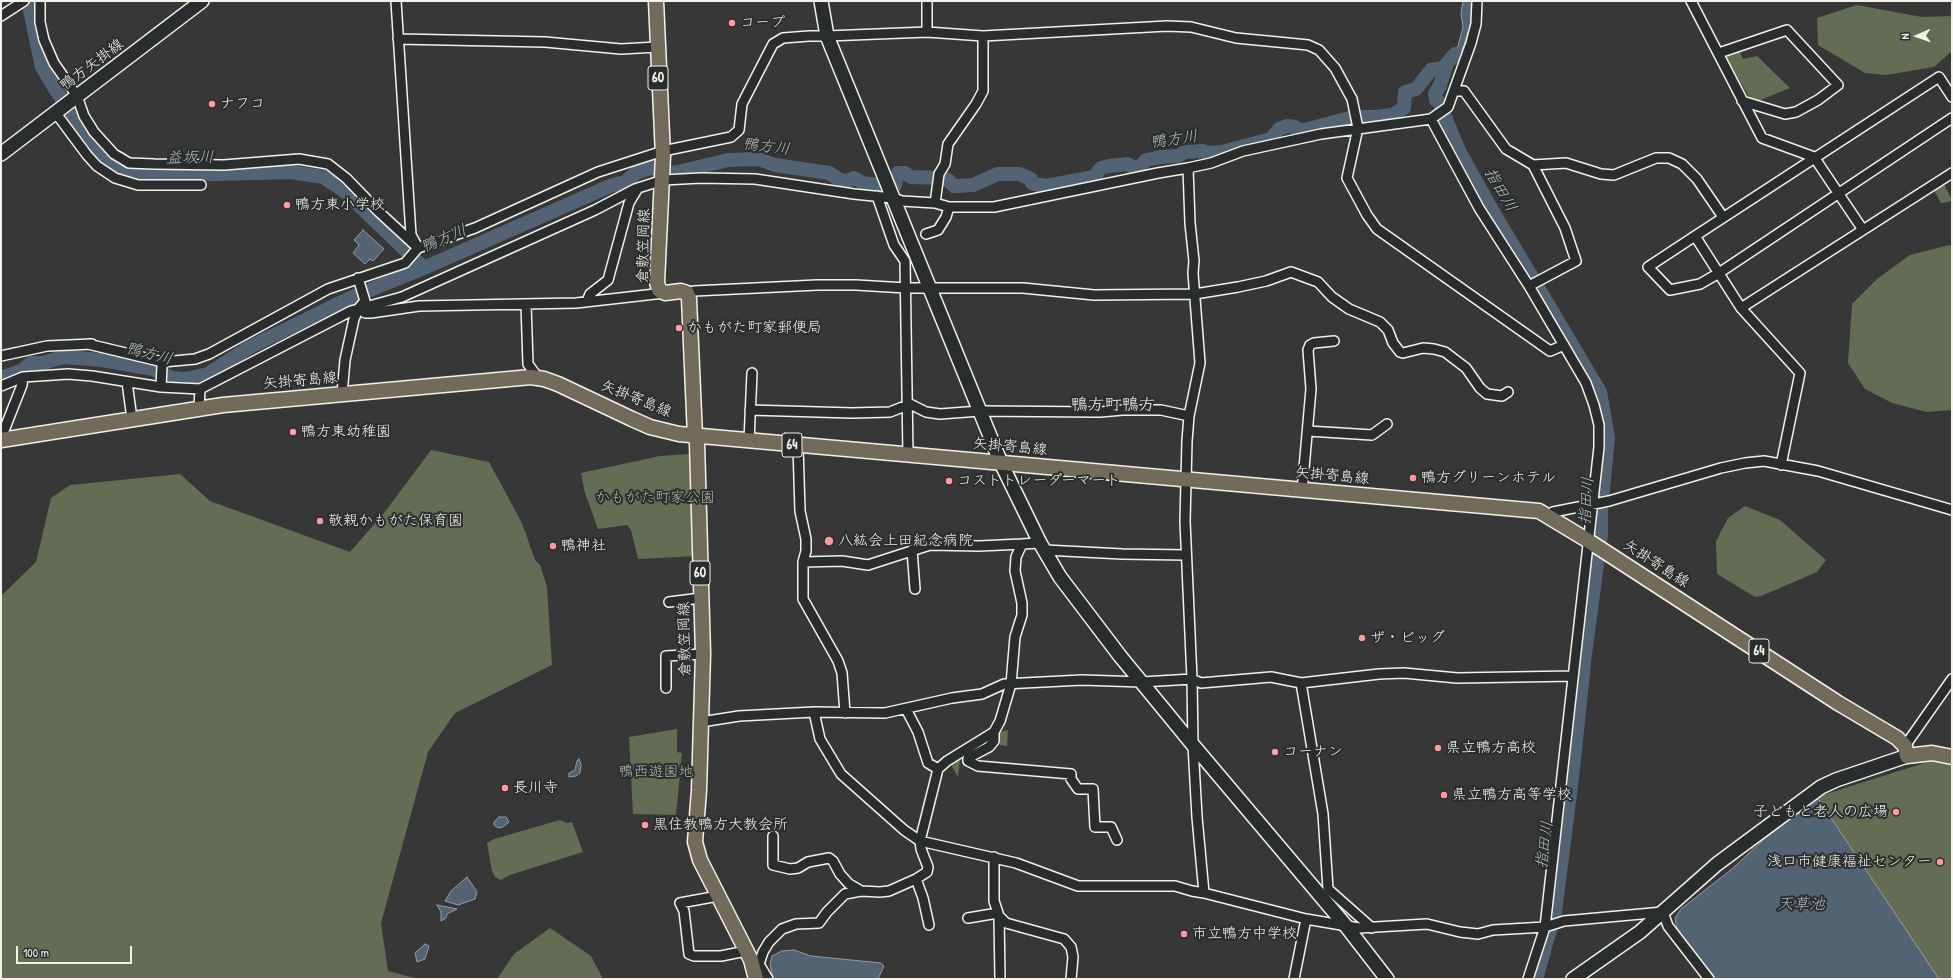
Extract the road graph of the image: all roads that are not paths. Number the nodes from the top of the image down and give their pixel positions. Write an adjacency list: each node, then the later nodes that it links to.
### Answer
1 (24, 1): 10 (street)
2 (40, 1): 18 (street)
3 (202, 1): 18 (street, 鴨方矢掛線)
4 (396, 1): 14 (street)
5 (656, 1): 15 (main road, 倉敷笠岡線 / 60)
6 (821, 1): 12 (street)
7 (927, 1): 11 (street)
8 (1477, 1): 17 (street)
9 (1692, 1): 16 (street)
10 (1, 16)
11 (927, 32): 12 (street); 13 (street)
12 (827, 36): 26 (street); 38 (street)
13 (983, 36): 24 (street); 39 (street)
14 (398, 39): 15 (street); 45 (street)
15 (657, 47): 26 (main road, 倉敷笠岡線 / 60)
16 (1719, 53): 20 (street); 20 (street)
17 (1454, 91): 22 (street); 29 (street)
18 (75, 97): 21 (street, 鴨方矢掛線); 28 (street)
19 (1952, 97): 27 (street)
20 (1742, 101): 27 (street)
21 (58, 110): 25 (street, 鴨方矢掛線); 32 (street)
22 (1433, 118): 24 (street); 48 (street)
23 (1952, 118): 36 (street)
24 (1358, 125): 30 (street); 59 (street)
25 (1, 154)
26 (663, 154): 33 (main road, 倉敷笠岡線 / 60); 45 (street)
27 (1814, 157): 36 (street); 41 (street)
28 (129, 163): 32 (street); 45 (street)
29 (1533, 165): 41 (street); 48 (street)
30 (1188, 168): 40 (street); 53 (street)
31 (1952, 173): 42 (street)
32 (123, 180): 34 (street)
33 (663, 180): 35 (street); 37 (street); 51 (main road, 倉敷笠岡線 / 60)
34 (201, 185)
35 (638, 188): 54 (street); 55 (street)
36 (1839, 193): 42 (street); 46 (street)
37 (877, 196): 38 (street); 49 (street)
38 (893, 198): 39 (street); 50 (street)
39 (935, 203): 40 (street)
40 (949, 207): 43 (street)
41 (1723, 217): 44 (street)
42 (1862, 230): 57 (street)
43 (926, 234)
44 (1695, 236): 46 (street); 46 (street)
45 (418, 248): 47 (street)
46 (1718, 273): 57 (street)
47 (359, 280): 55 (street); 61 (street)
48 (1529, 286): 59 (street)
49 (906, 288): 50 (street); 52 (street); 71 (street)
50 (930, 288): 53 (street); 74 (street)
51 (664, 293): 52 (main road, 倉敷笠岡線); 54 (street)
52 (687, 293): 79 (main road, 倉敷笠岡線 / 60)
53 (1195, 294): 69 (street); 75 (street)
54 (587, 301): 56 (street)
55 (362, 304): 56 (street); 68 (street); 70 (street)
56 (526, 304): 64 (street)
57 (1741, 308): 85 (street)
58 (1334, 341): 78 (street)
59 (1564, 345): 88 (street)
60 (1, 356): 61 (street)
61 (162, 364): 67 (street)
62 (752, 373): 73 (street)
63 (22, 377): 65 (street); 66 (street); 80 (street)
64 (540, 379): 70 (main road, 矢掛寄島線 / 64); 79 (main road, 矢掛寄島線 / 64)
65 (126, 382): 67 (street); 76 (street)
66 (1, 386)
67 (162, 387): 68 (street)
68 (200, 389): 72 (street)
69 (1508, 392)
70 (342, 394): 72 (main road, 矢掛寄島線 / 64)
71 (907, 405): 73 (street); 74 (street); 83 (street)
72 (199, 408): 76 (main road, 矢掛寄島線 / 64)
73 (750, 410): 81 (street)
74 (980, 411): 75 (street); 84 (street)
75 (1190, 416): 86 (street)
76 (132, 419): 80 (main road, 矢掛寄島線 / 64)
77 (1387, 424): 78 (street)
78 (1308, 431): 87 (street)
79 (695, 436): 81 (main road, 矢掛寄島線 / 64); 98 (main road, 倉敷笠岡線 / 60)
80 (2, 440)
81 (749, 441): 82 (main road, 矢掛寄島線 / 64)
82 (798, 446): 83 (main road, 矢掛寄島線 / 64); 96 (street)
83 (908, 455): 84 (main road, 矢掛寄島線 / 64)
84 (1002, 464): 86 (main road, 矢掛寄島線 / 64); 93 (street)
85 (1780, 465): 88 (street); 89 (street)
86 (1185, 479): 87 (main road, 矢掛寄島線 / 64); 95 (street)
87 (1302, 491): 90 (main road, 矢掛寄島線 / 64)
88 (1592, 505): 90 (street); 91 (street)
89 (1952, 510)
90 (1550, 516): 91 (main road, 矢掛寄島線 / 64)
91 (1587, 540): 101 (street); 114 (main road, 矢掛寄島線 / 64)
92 (1022, 544): 93 (street); 94 (street); 106 (street)
93 (1042, 546): 95 (street); 104 (street)
94 (912, 550): 96 (street); 97 (street)
95 (1186, 555): 103 (street)
96 (803, 562): 110 (street)
97 (915, 589)
98 (701, 598): 99 (street); 100 (main road, 倉敷笠岡線 / 60)
99 (669, 602)
100 (703, 654): 107 (street); 111 (main road, 倉敷笠岡線 / 60)
101 (1573, 676): 105 (street); 131 (street)
102 (1952, 679): 114 (street)
103 (1192, 680): 104 (street); 105 (street); 113 (street)
104 (1142, 682): 106 (street); 113 (street)
105 (1301, 683): 132 (street)
106 (1011, 684): 108 (street); 112 (street)
107 (666, 688)
108 (906, 709): 110 (street); 116 (street)
109 (814, 712): 110 (street); 111 (street); 119 (street)
110 (845, 713)
111 (701, 722): 124 (main road, 倉敷笠岡線 / 60)
112 (994, 732): 116 (street); 118 (street)
113 (1193, 745): 123 (street); 130 (street)
114 (1906, 751): 115 (main road); 125 (street)
115 (1952, 757)
116 (938, 769): 119 (street)
117 (773, 836): 122 (street)
118 (1117, 840)
119 (920, 841): 120 (street); 121 (street)
120 (994, 857): 123 (street); 126 (street)
121 (916, 880): 122 (street); 129 (street)
122 (861, 891): 134 (street)
123 (1204, 893): 128 (street)
124 (718, 896): 133 (main road, 倉敷笠岡線 / 60); 133 (street)
125 (1663, 912): 131 (street); 141 (street); 142 (street)
126 (999, 915): 127 (street); 136 (street); 137 (street)
127 (968, 918)
128 (1306, 919): 130 (street); 138 (street)
129 (929, 925)
130 (1346, 926): 132 (street); 139 (street)
131 (1545, 927): 132 (street); 140 (street)
132 (1372, 928)
133 (746, 951): 134 (main road, 倉敷笠岡線 / 60)
134 (756, 971): 135 (street)
135 (768, 979)
136 (1000, 979)
137 (1071, 979)
138 (1294, 979)
139 (1387, 979)
140 (1528, 979)
141 (1573, 979)
142 (1709, 979)

